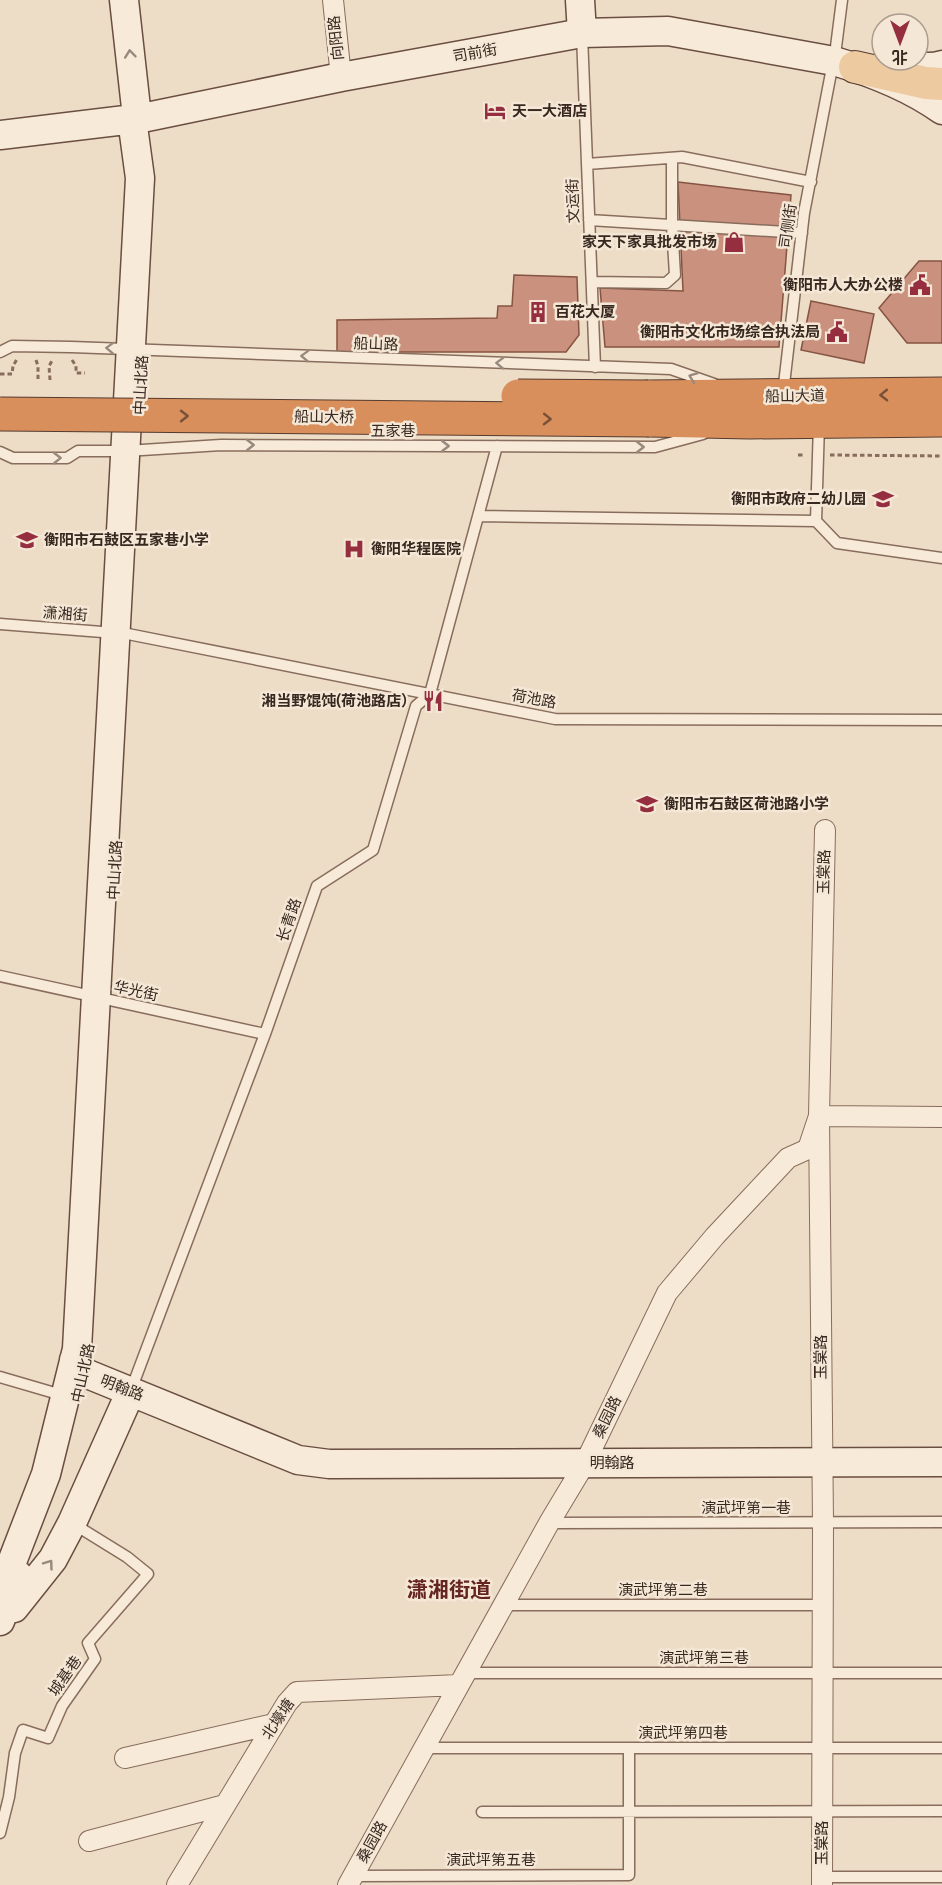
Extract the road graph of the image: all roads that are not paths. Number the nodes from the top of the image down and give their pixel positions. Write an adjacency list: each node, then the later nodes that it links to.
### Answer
1 (124, 0): 9 (main road, 中山北路, one-way to 1)
2 (333, 0): 6 (street, 向阳路)
3 (842, 0): 5 (lane, 司侧街)
4 (581, 19): 5 (main road, 司前街); 6 (main road, 司前街); 13 (lane, 文运街)
5 (852, 58): 7 (main road); 8 (main road, 司前街); 14 (lane, 司侧街)
6 (340, 71): 9 (main road, 司前街)
7 (942, 84)
8 (942, 110)
9 (137, 115): 10 (main road, 司前街); 11 (main road, 司前街); 19 (main road, 中山北路)
10 (0, 125)
11 (0, 135)
12 (672, 158): 13 (lane); 14 (lane); 16 (lane)
13 (587, 164): 15 (lane, 文运街)
14 (811, 182): 17 (lane, 司侧街)
15 (589, 220): 16 (lane); 18 (lane, 文运街)
16 (672, 225): 17 (lane); 18 (lane)
17 (802, 233): 23 (lane, 司侧街)
18 (591, 282): 21 (lane, 文运街)
19 (137, 349): 20 (lane, 船山路, one-way to 20); 21 (lane, 船山路, one-way to 19); 30 (main road, 中山北路)
20 (0, 352)
21 (595, 367): 26 (lane, 船山路, one-way to 21)
22 (6, 384): 25 (highway, 船山大桥, bridge)
23 (783, 396): 24 (highway, 船山大道, one-way to 23); 26 (highway, 船山大道)
24 (939, 408): 28 (highway, 船山大道)
25 (648, 409): 26 (highway, 船山大道); 27 (highway, 船山大桥, one-way to 25, bridge)
26 (749, 409): 28 (highway, 船山大道); 29 (lane, 五家巷, one-way to 26)
27 (0, 414)
28 (819, 421): 33 (lane)
29 (497, 446): 30 (lane, 五家巷, one-way to 29); 32 (lane, 长青路)
30 (132, 451): 31 (lane, 五家巷, one-way to 30); 36 (main road, 中山北路)
31 (0, 452)
32 (478, 516): 33 (lane); 37 (lane, 长青路)
33 (816, 521): 34 (lane)
34 (942, 558)
35 (0, 624): 36 (lane, 潇湘街)
36 (122, 633): 37 (lane, 荷池路); 41 (main road, 中山北路)
37 (430, 694): 38 (lane, 荷池路); 42 (lane, 长青路)
38 (942, 720)
39 (825, 830): 43 (street, 玉棠路)
40 (0, 976): 41 (lane, 华光街)
41 (102, 999): 42 (lane, 华光街); 45 (main road, 中山北路)
42 (265, 1034): 47 (lane, 长青路)
43 (819, 1116): 44 (street); 50 (street, 玉棠路); 51 (street, 桑园路)
44 (942, 1117)
45 (82, 1366): 47 (main road, 明翰路); 48 (main road, 中山北路); 60 (main road, 中山北路)
46 (0, 1377): 48 (lane)
47 (132, 1387): 51 (main road, 明翰路); 54 (main road)
48 (65, 1396): 57 (main road, 中山北路)
49 (942, 1455): 50 (main road, 明翰路)
50 (822, 1458): 51 (main road, 明翰路); 52 (main road, 明翰路); 56 (street, 玉棠路)
51 (587, 1459): 55 (street, 桑园路)
52 (942, 1462)
53 (942, 1522): 56 (lane, 演武坪第一巷)
54 (72, 1523): 61 (main road, one-way to 54); 76 (lane, 城基巷)
55 (549, 1523): 56 (lane, 演武坪第一巷); 58 (street, 桑园路)
56 (823, 1523): 59 (street, 玉棠路)
57 (0, 1593)
58 (504, 1605): 59 (lane, 演武坪第二巷); 64 (street, 桑园路)
59 (823, 1605): 62 (street, 玉棠路)
60 (0, 1621)
61 (0, 1626)
62 (823, 1673): 63 (lane, 演武坪第三巷); 64 (lane, 演武坪第三巷); 68 (street, 玉棠路)
63 (942, 1673)
64 (463, 1679): 65 (street, 北壕塘); 66 (street, 桑园路)
65 (274, 1724): 70 (street); 71 (street, 北壕塘)
66 (424, 1748): 67 (lane, 演武坪第四巷); 79 (street, 桑园路)
67 (629, 1748): 68 (lane, 演武坪第四巷); 75 (lane)
68 (823, 1748): 69 (lane, 演武坪第四巷); 72 (street, 玉棠路)
69 (942, 1749)
70 (125, 1758)
71 (225, 1805): 77 (street); 81 (street, 北壕塘)
72 (823, 1811): 73 (lane); 75 (lane); 80 (street, 玉棠路)
73 (942, 1811)
74 (482, 1812): 75 (lane)
75 (629, 1812): 79 (lane, 演武坪第五巷)
76 (0, 1833)
77 (89, 1842)
78 (942, 1877): 80 (lane)
79 (350, 1880)
80 (822, 1881)
81 (177, 1885)

